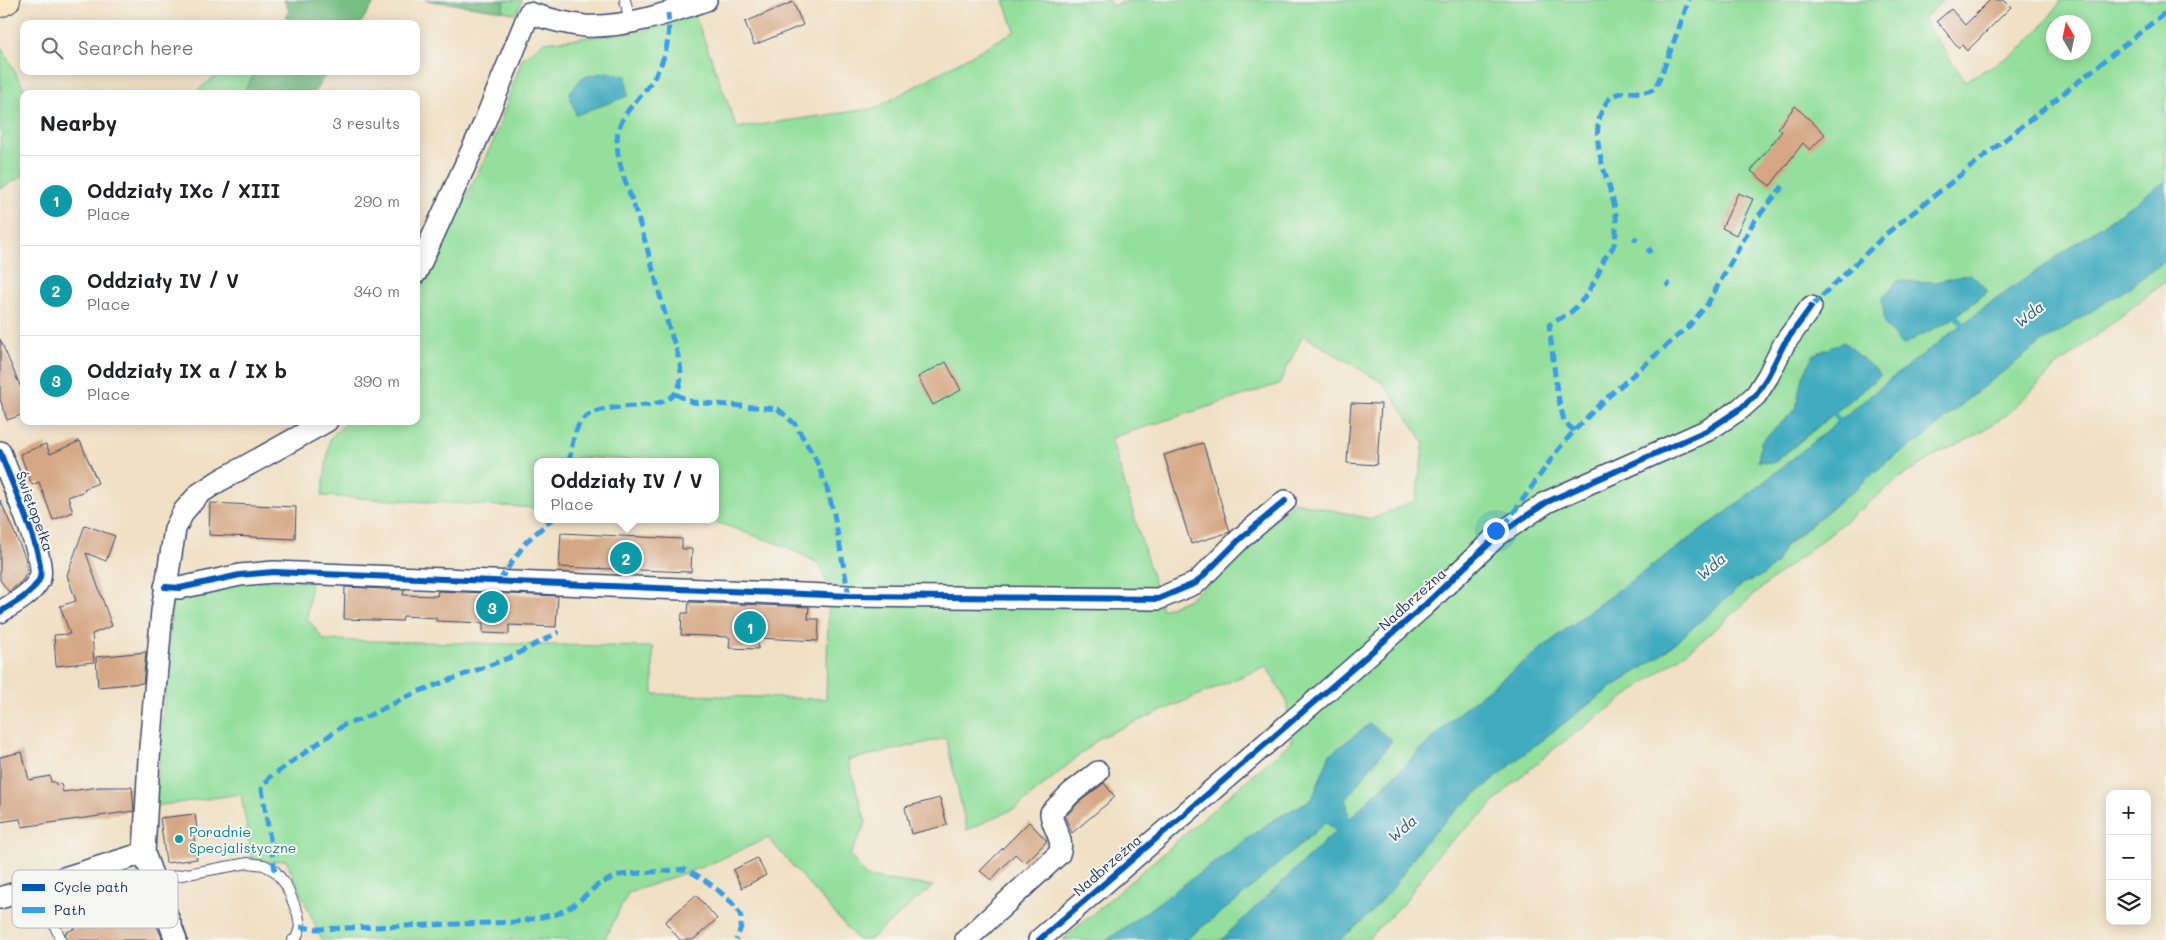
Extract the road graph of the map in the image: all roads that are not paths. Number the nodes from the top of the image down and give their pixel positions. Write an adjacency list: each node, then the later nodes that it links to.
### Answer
1 (6, 0): 4 (street)
2 (624, 0): 6 (lane)
3 (706, 0): 6 (street)
4 (0, 3)
5 (532, 6): 6 (street); 7 (street)
6 (630, 22)
7 (420, 264)
8 (1811, 307): 27 (street, Nadbrzeżna)
9 (320, 425): 12 (street)
10 (0, 452): 13 (street, Świętopełka)
11 (1285, 501): 12 (street)
12 (165, 587): 15 (street)
13 (0, 612)
14 (1098, 772): 26 (street)
15 (144, 853): 16 (street); 17 (street)
16 (89, 870)
17 (150, 870)
18 (178, 876): 25 (lane)
19 (12, 894): 20 (street)
20 (0, 898)
21 (56, 928): 23 (lane)
22 (172, 928): 24 (street)
23 (61, 940)
24 (176, 940)
25 (293, 940)
26 (967, 940)
27 (1039, 940)

